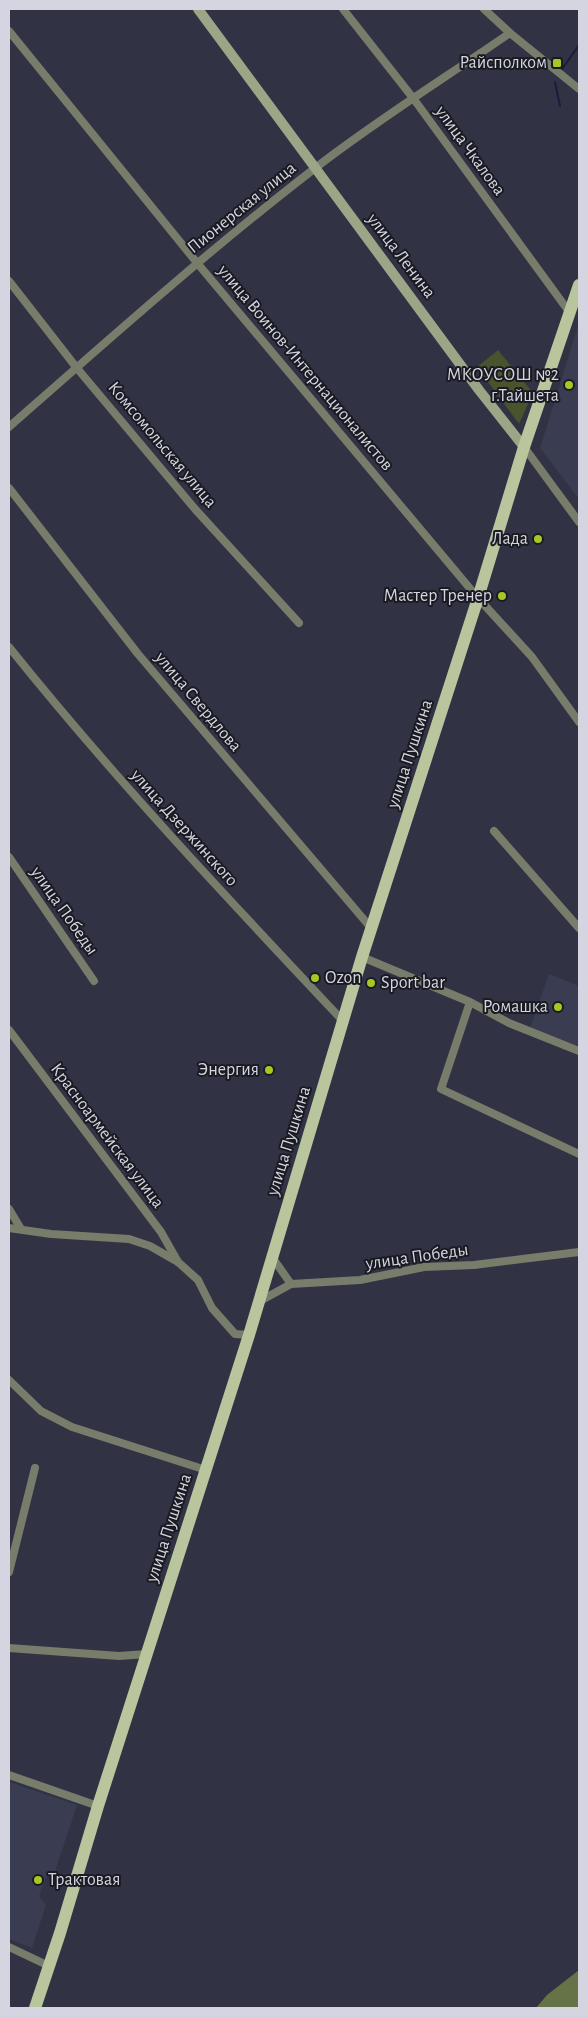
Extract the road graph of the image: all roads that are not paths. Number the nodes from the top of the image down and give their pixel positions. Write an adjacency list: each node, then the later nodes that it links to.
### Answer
1 (198, 9): 8 (main road, улица Ленина)
2 (343, 9): 7 (street, улица Чкалова)
3 (484, 9): 5 (street)
4 (9, 32): 9 (street, улица Воинов-Интернационалистов)
5 (510, 33): 6 (street); 7 (street, Пионерская улица)
6 (579, 89)
7 (413, 98): 8 (street, Пионерская улица); 12 (street, улица Чкалова)
8 (315, 168): 9 (street, Пионерская улица); 15 (main road, улица Ленина)
9 (198, 264): 13 (street, Пионерская улица); 18 (street, улица Воинов-Интернационалистов)
10 (9, 281): 13 (street, Комсомольская улица)
11 (579, 285): 12 (main road, улица Пушкина)
12 (570, 313): 15 (main road, улица Пушкина)
13 (76, 367): 14 (street, Пионерская улица); 19 (street, Комсомольская улица)
14 (9, 427)
15 (524, 447): 17 (street, улица Ленина); 18 (main road, улица Пушкина)
16 (9, 488): 25 (street, улица Свердлова)
17 (579, 522)
18 (478, 598): 21 (street, улица Воинов-Интернационалистов); 25 (main road, улица Пушкина)
19 (299, 623)
20 (9, 647): 29 (street, улица Дзержинского)
21 (579, 722)
22 (494, 831): 24 (street)
23 (9, 857): 27 (street, улица Победы)
24 (579, 928)
25 (372, 929): 26 (main road, улица Пушкина)
26 (362, 958): 28 (street); 29 (main road, улица Пушкина)
27 (94, 981)
28 (470, 1002): 31 (street); 32 (street)
29 (344, 1022): 37 (main road, улица Пушкина)
30 (9, 1030): 38 (street, Красноармейская улица)
31 (579, 1051)
32 (579, 1154)
33 (9, 1209): 35 (street)
34 (9, 1228): 35 (street)
35 (21, 1229): 38 (street)
36 (579, 1252): 39 (street, улица Победы)
37 (272, 1257): 39 (street); 40 (main road, улица Пушкина)
38 (178, 1262): 41 (street)
39 (291, 1284): 40 (street)
40 (259, 1301): 41 (main road, улица Пушкина)
41 (249, 1335): 44 (main road, улица Пушкина)
42 (9, 1380): 44 (street)
43 (35, 1468): 45 (street)
44 (206, 1470): 47 (main road, улица Пушкина)
45 (9, 1572)
46 (9, 1648): 47 (street)
47 (148, 1654): 49 (main road, улица Пушкина)
48 (9, 1775): 49 (street)
49 (98, 1806): 51 (main road, улица Пушкина)
50 (9, 1947): 51 (street)
51 (49, 1966): 52 (main road, улица Пушкина)
52 (35, 2008)

